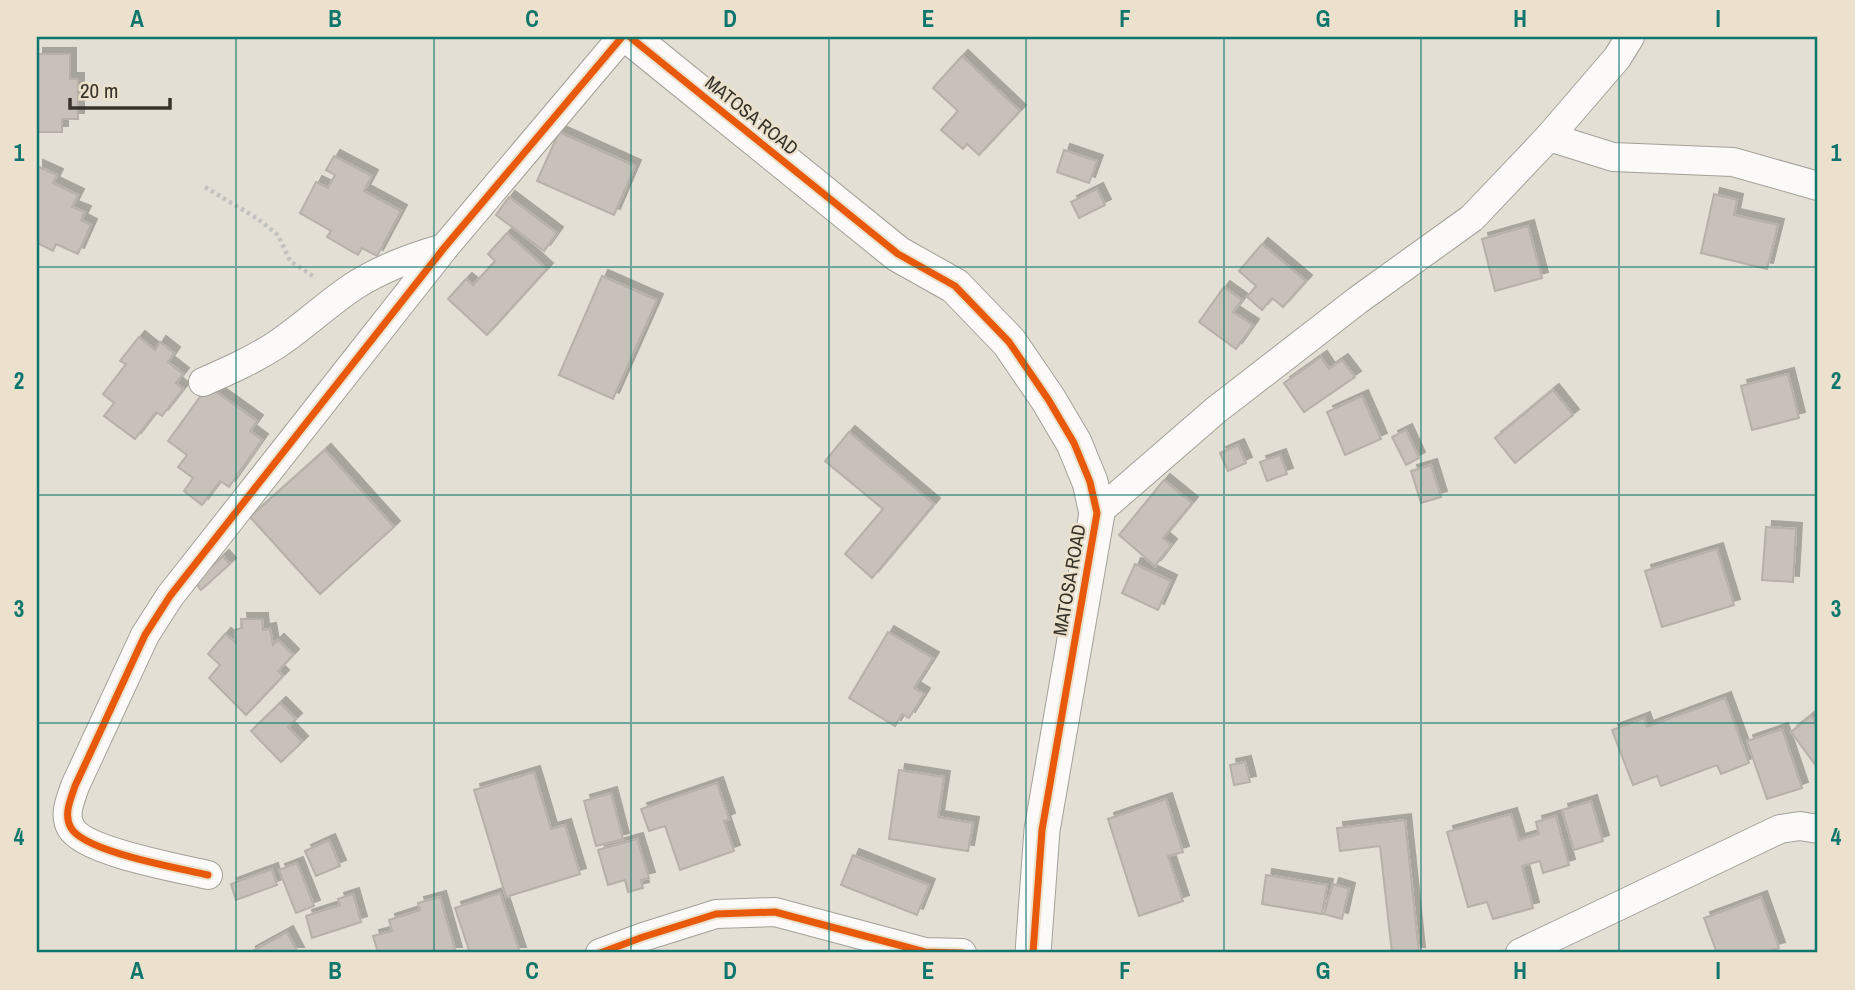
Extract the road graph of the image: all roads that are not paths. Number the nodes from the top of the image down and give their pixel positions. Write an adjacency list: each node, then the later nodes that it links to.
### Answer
1 (622, 37): 6 (street)
2 (630, 37): 8 (street, MATOSA ROAD)
3 (1630, 37): 4 (street)
4 (1549, 137): 5 (street); 8 (street)
5 (1818, 186)
6 (444, 248): 7 (street); 10 (street)
7 (203, 382)
8 (1097, 513): 13 (street, MATOSA ROAD)
9 (1818, 829): 14 (street)
10 (208, 875)
11 (600, 953): 12 (street)
12 (962, 953)
13 (1033, 953)
14 (1520, 953)

